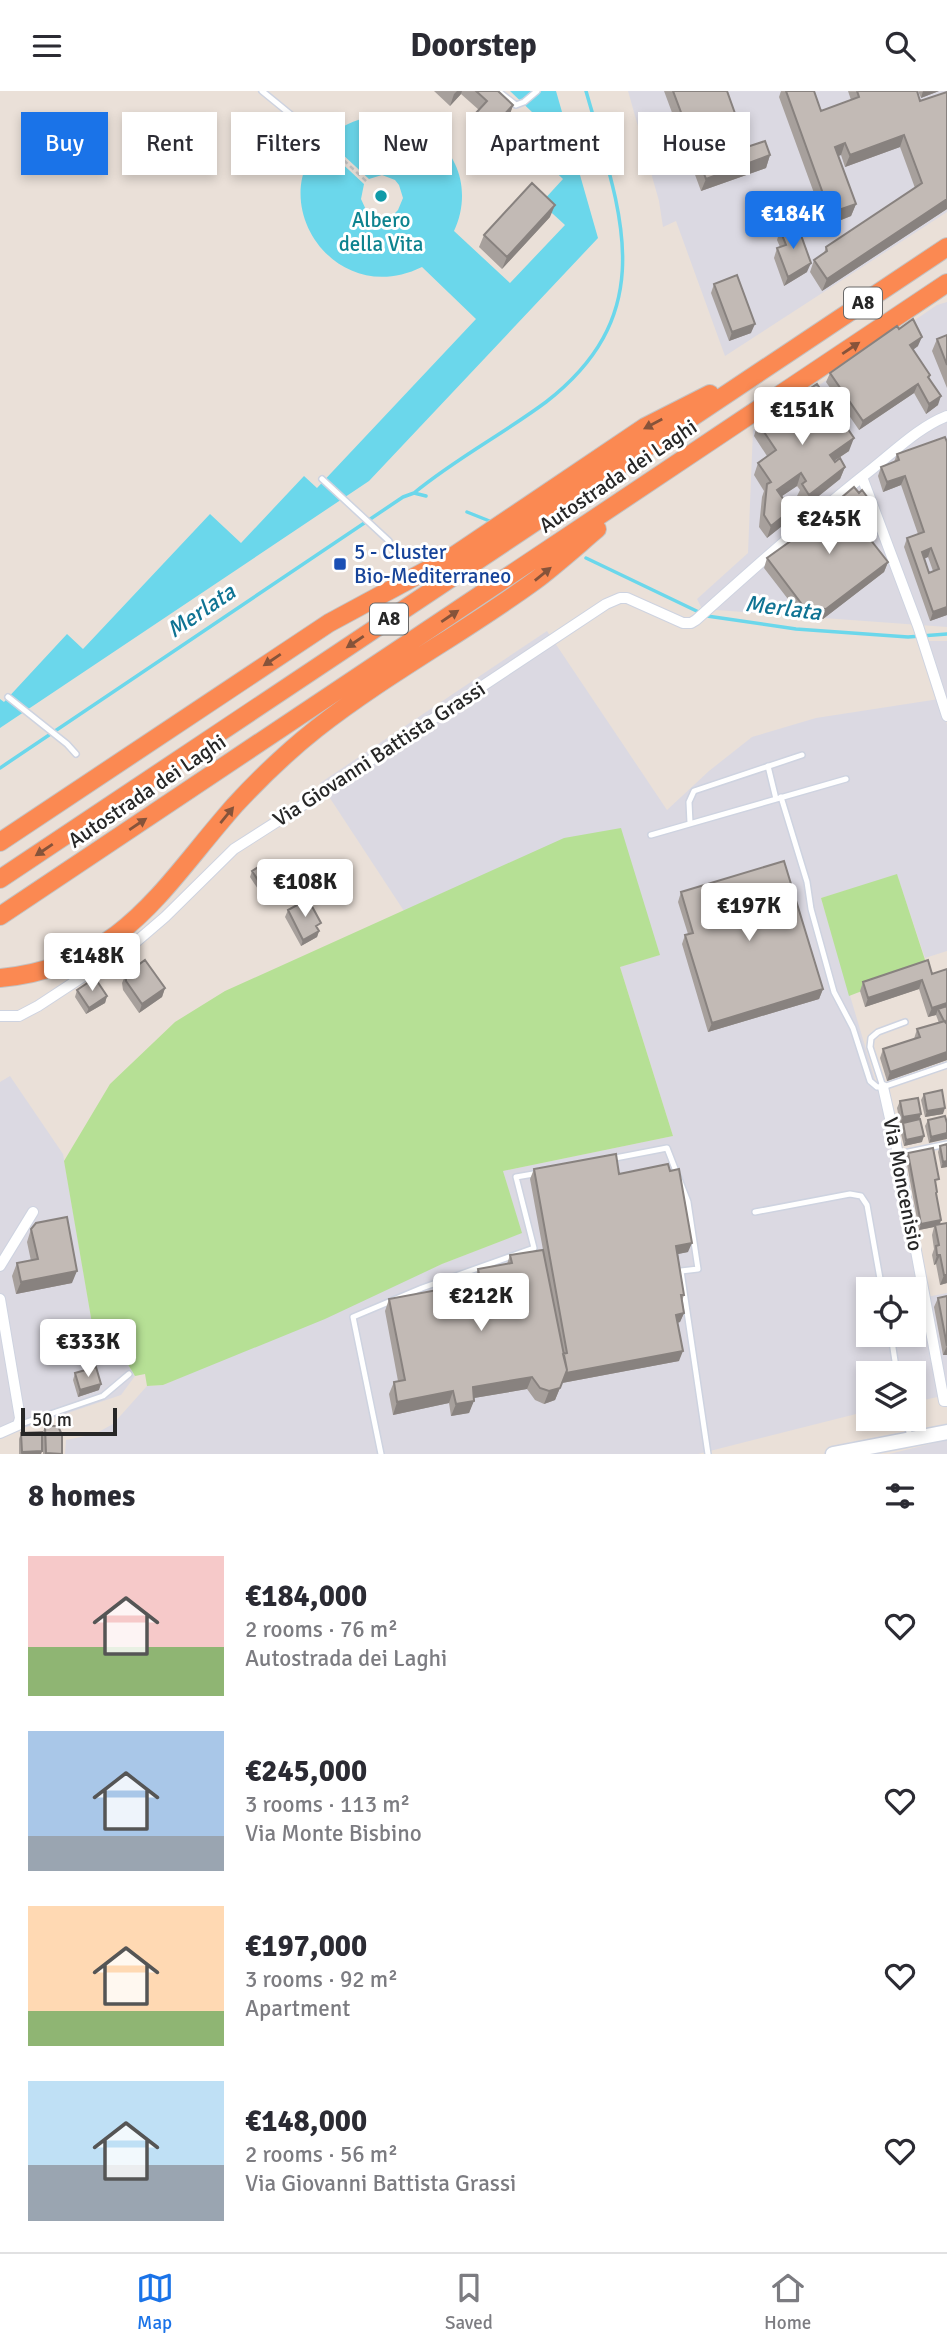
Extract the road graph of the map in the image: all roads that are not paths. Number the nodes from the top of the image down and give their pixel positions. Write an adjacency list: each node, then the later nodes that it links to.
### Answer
1 (262, 91): 4 (lane)
2 (498, 91): 3 (lane)
3 (537, 91)
4 (288, 112)
5 (947, 247): 7 (highway, Autostrada dei Laghi / A8)
6 (947, 283): 9 (highway, Autostrada dei Laghi / A8, one-way to 6)
7 (779, 360): 22 (highway, one-way to 22); 23 (highway, Autostrada dei Laghi / A8, one-way to 23)
8 (947, 416): 10 (street, Via Giovanni Battista Grassi)
9 (673, 467): 24 (highway, Autostrada dei Laghi / A8, one-way to 9); 25 (highway, one-way to 9)
10 (862, 477): 14 (street); 26 (street, Via Giovanni Battista Grassi)
11 (322, 479): 12 (lane)
12 (389, 541)
13 (8, 697): 15 (lane)
14 (947, 716)
15 (76, 754)
16 (802, 755): 17 (lane)
17 (768, 766): 19 (lane); 20 (lane)
18 (846, 779): 19 (lane)
19 (778, 798): 20 (lane); 29 (lane)
20 (690, 823): 21 (lane)
21 (651, 835)
22 (0, 842)
23 (0, 879)
24 (0, 916)
25 (0, 978)
26 (0, 1016)
27 (905, 1022): 29 (lane)
28 (947, 1065): 29 (lane)
29 (883, 1087): 31 (street, Via Moncenisio)
30 (947, 1144): 31 (lane)
31 (898, 1154): 40 (street, Via Moncenisio)
32 (598, 1161): 48 (lane)
33 (544, 1172): 47 (lane)
34 (33, 1212): 36 (street)
35 (755, 1212): 37 (lane)
36 (0, 1266)
37 (881, 1277)
38 (0, 1299): 41 (street)
39 (129, 1374): 41 (lane)
40 (947, 1401)
41 (18, 1425): 43 (street)
42 (909, 1431): 45 (lane)
43 (0, 1433)
44 (947, 1433): 45 (main road)
45 (911, 1439): 46 (main road)
46 (867, 1451): 49 (main road)
47 (380, 1454)
48 (709, 1454)
49 (834, 1454)

